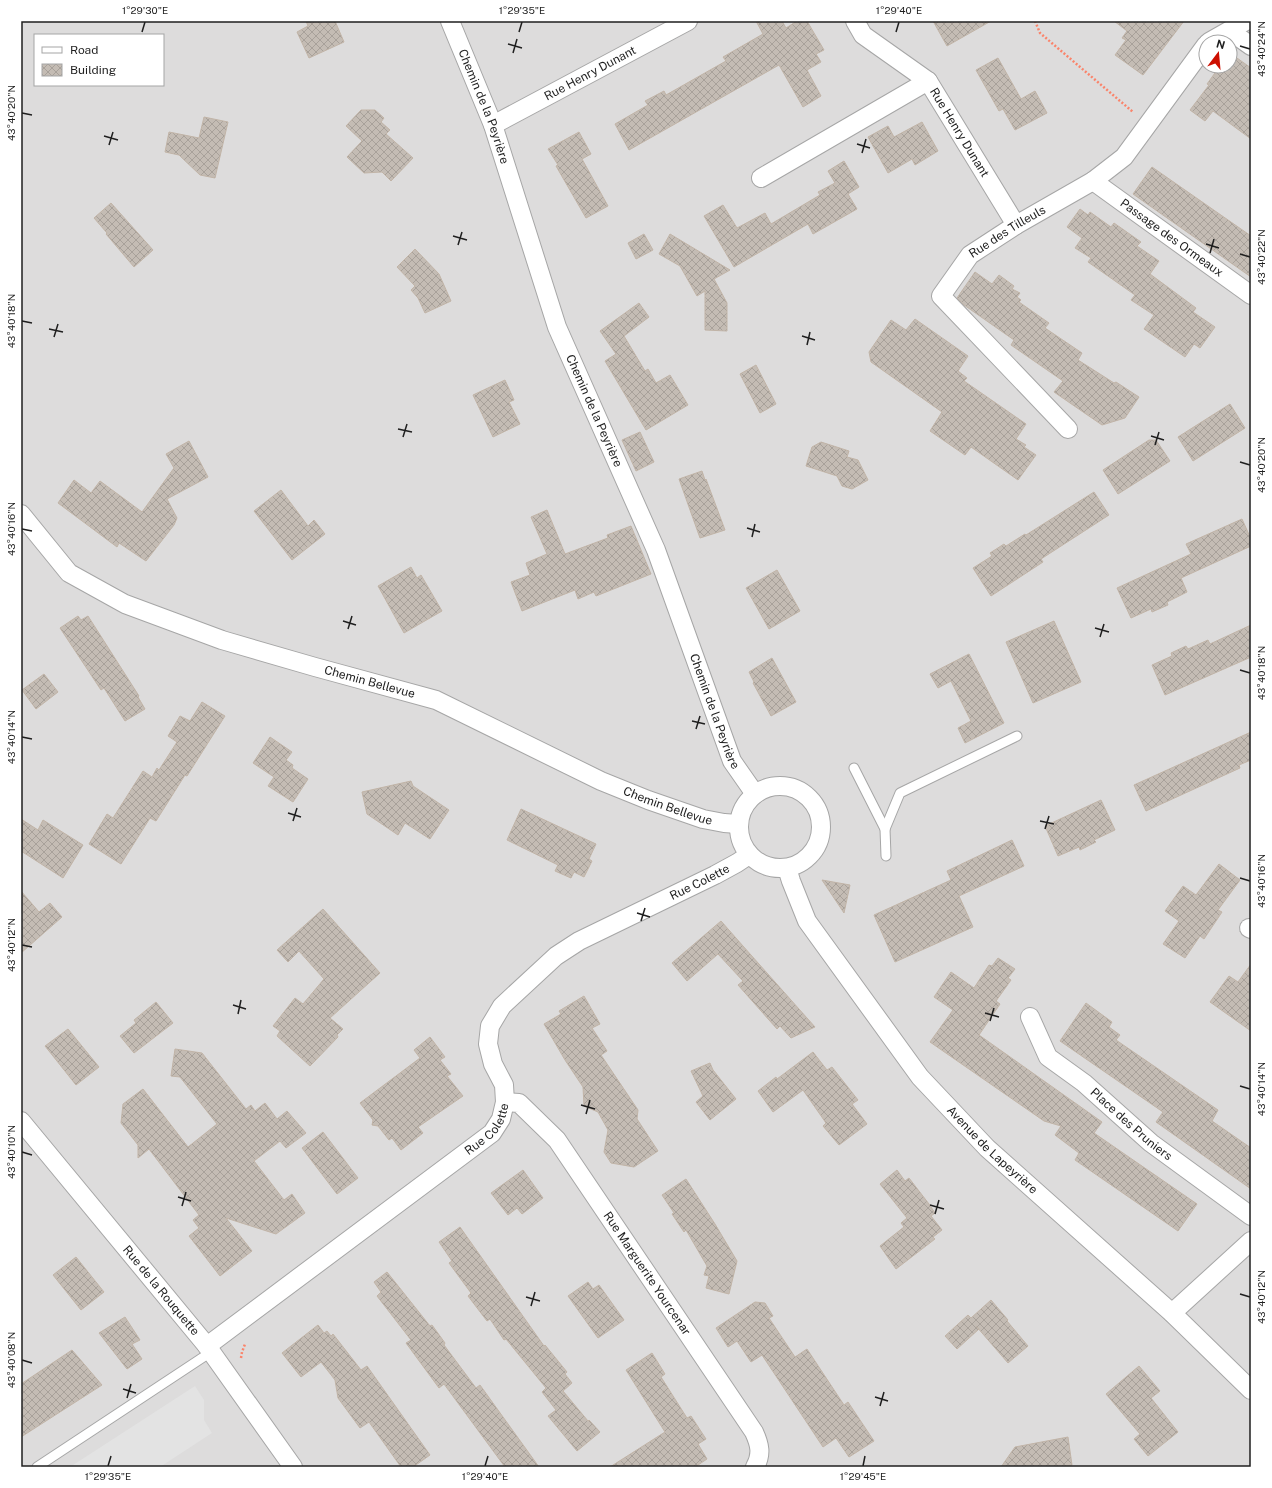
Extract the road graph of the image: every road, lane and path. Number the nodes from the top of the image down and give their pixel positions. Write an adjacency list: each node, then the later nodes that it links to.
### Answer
1 (450, 21): 11 (street, Chemin de la Peyrière)
2 (688, 21): 11 (street, Rue Henry Dunant)
3 (854, 21): 10 (street, Rue Henry Dunant)
4 (1035, 21): 12 (path)
5 (1246, 21): 6 (street)
6 (1230, 31): 7 (street); 8 (street)
7 (1224, 34)
8 (1251, 46)
9 (1198, 56): 12 (street, Rue des Tilleuls)
10 (928, 81): 13 (street); 15 (street, Rue Henry Dunant)
11 (493, 125): 21 (street, Chemin de la Peyrière)
12 (1148, 125): 14 (street, Rue des Tilleuls)
13 (761, 178)
14 (1093, 181): 15 (street, Rue des Tilleuls); 16 (street, Passage des Ormeaux)
15 (1016, 225): 17 (street, Rue des Tilleuls)
16 (1251, 295)
17 (1068, 428)
18 (21, 514): 22 (street, Chemin Bellevue)
19 (1018, 736): 23 (lane)
20 (854, 768): 23 (lane)
21 (755, 794): 22 (street); 26 (street)
22 (738, 824): 24 (street)
23 (885, 829): 25 (lane)
24 (749, 855): 26 (street); 28 (street, Rue Colette)
25 (886, 856)
26 (787, 868): 32 (street, Avenue de Lapeyrière)
27 (1030, 1017): 30 (street, Place des Pruniers)
28 (505, 1102): 34 (street, Rue Colette); 39 (street, Rue Marguerite Yourcenar)
29 (21, 1121): 34 (street, Rue de la Rouquette)
30 (1251, 1216)
31 (1251, 1241): 32 (street)
32 (1172, 1313): 36 (street, Avenue de Lapeyrière)
33 (246, 1341): 35 (path)
34 (209, 1349): 37 (lane); 38 (street, Rue de la Rouquette)
35 (241, 1364)
36 (1251, 1390)
37 (37, 1467)
38 (294, 1467)
39 (755, 1467)

